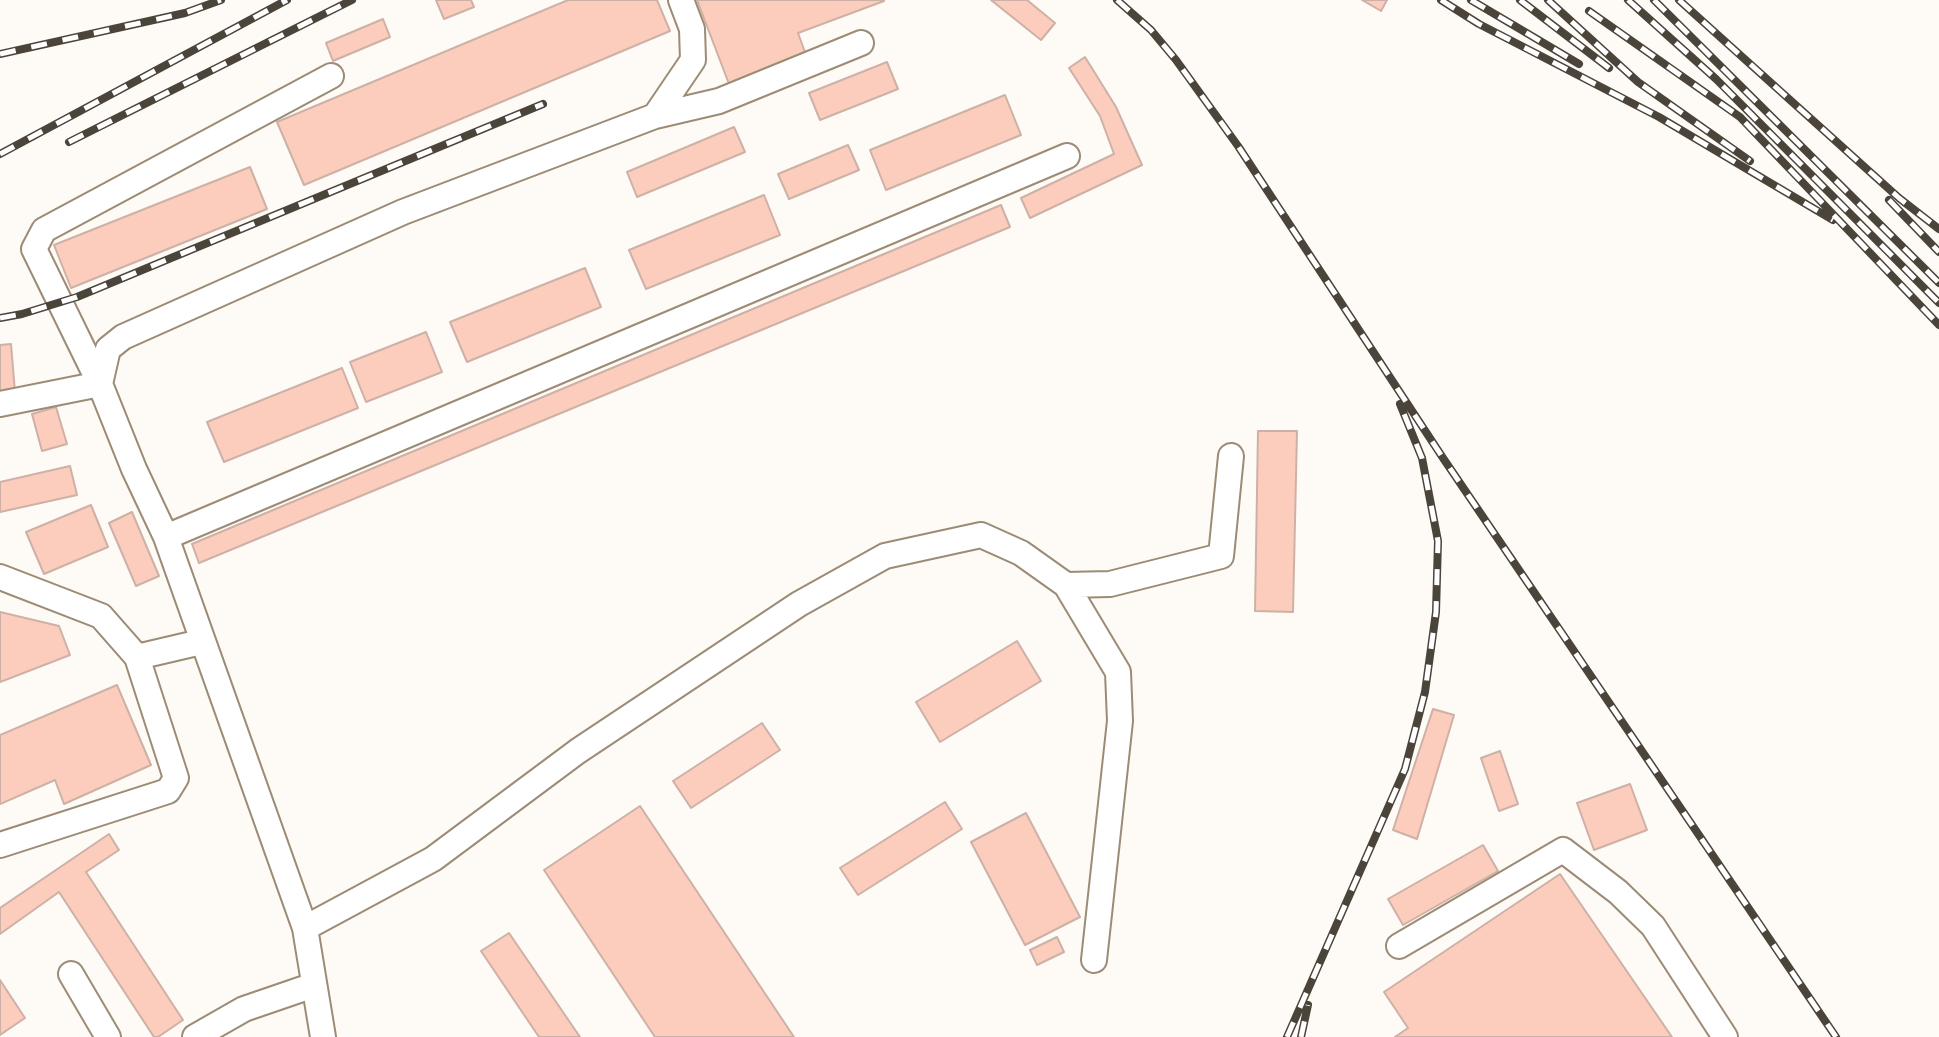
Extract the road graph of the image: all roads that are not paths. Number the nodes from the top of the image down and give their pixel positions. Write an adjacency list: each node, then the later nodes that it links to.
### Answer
1 (681, 0): 4 (lane)
2 (860, 43): 4 (lane)
3 (331, 76): 6 (lane)
4 (655, 116): 6 (lane)
5 (1067, 156): 9 (lane)
6 (100, 384): 7 (lane); 9 (lane)
7 (0, 404)
8 (1231, 456): 11 (lane)
9 (166, 537): 12 (lane)
10 (0, 577): 13 (lane)
11 (1066, 585): 15 (lane); 17 (lane)
12 (201, 642): 13 (lane); 15 (lane)
13 (136, 657): 14 (lane)
14 (0, 845)
15 (305, 928): 19 (lane)
16 (1399, 946): 23 (lane)
17 (1094, 960)
18 (71, 974): 20 (lane)
19 (314, 985): 21 (lane); 22 (lane)
20 (108, 1037)
21 (195, 1037)
22 (323, 1037)
23 (1725, 1037)

